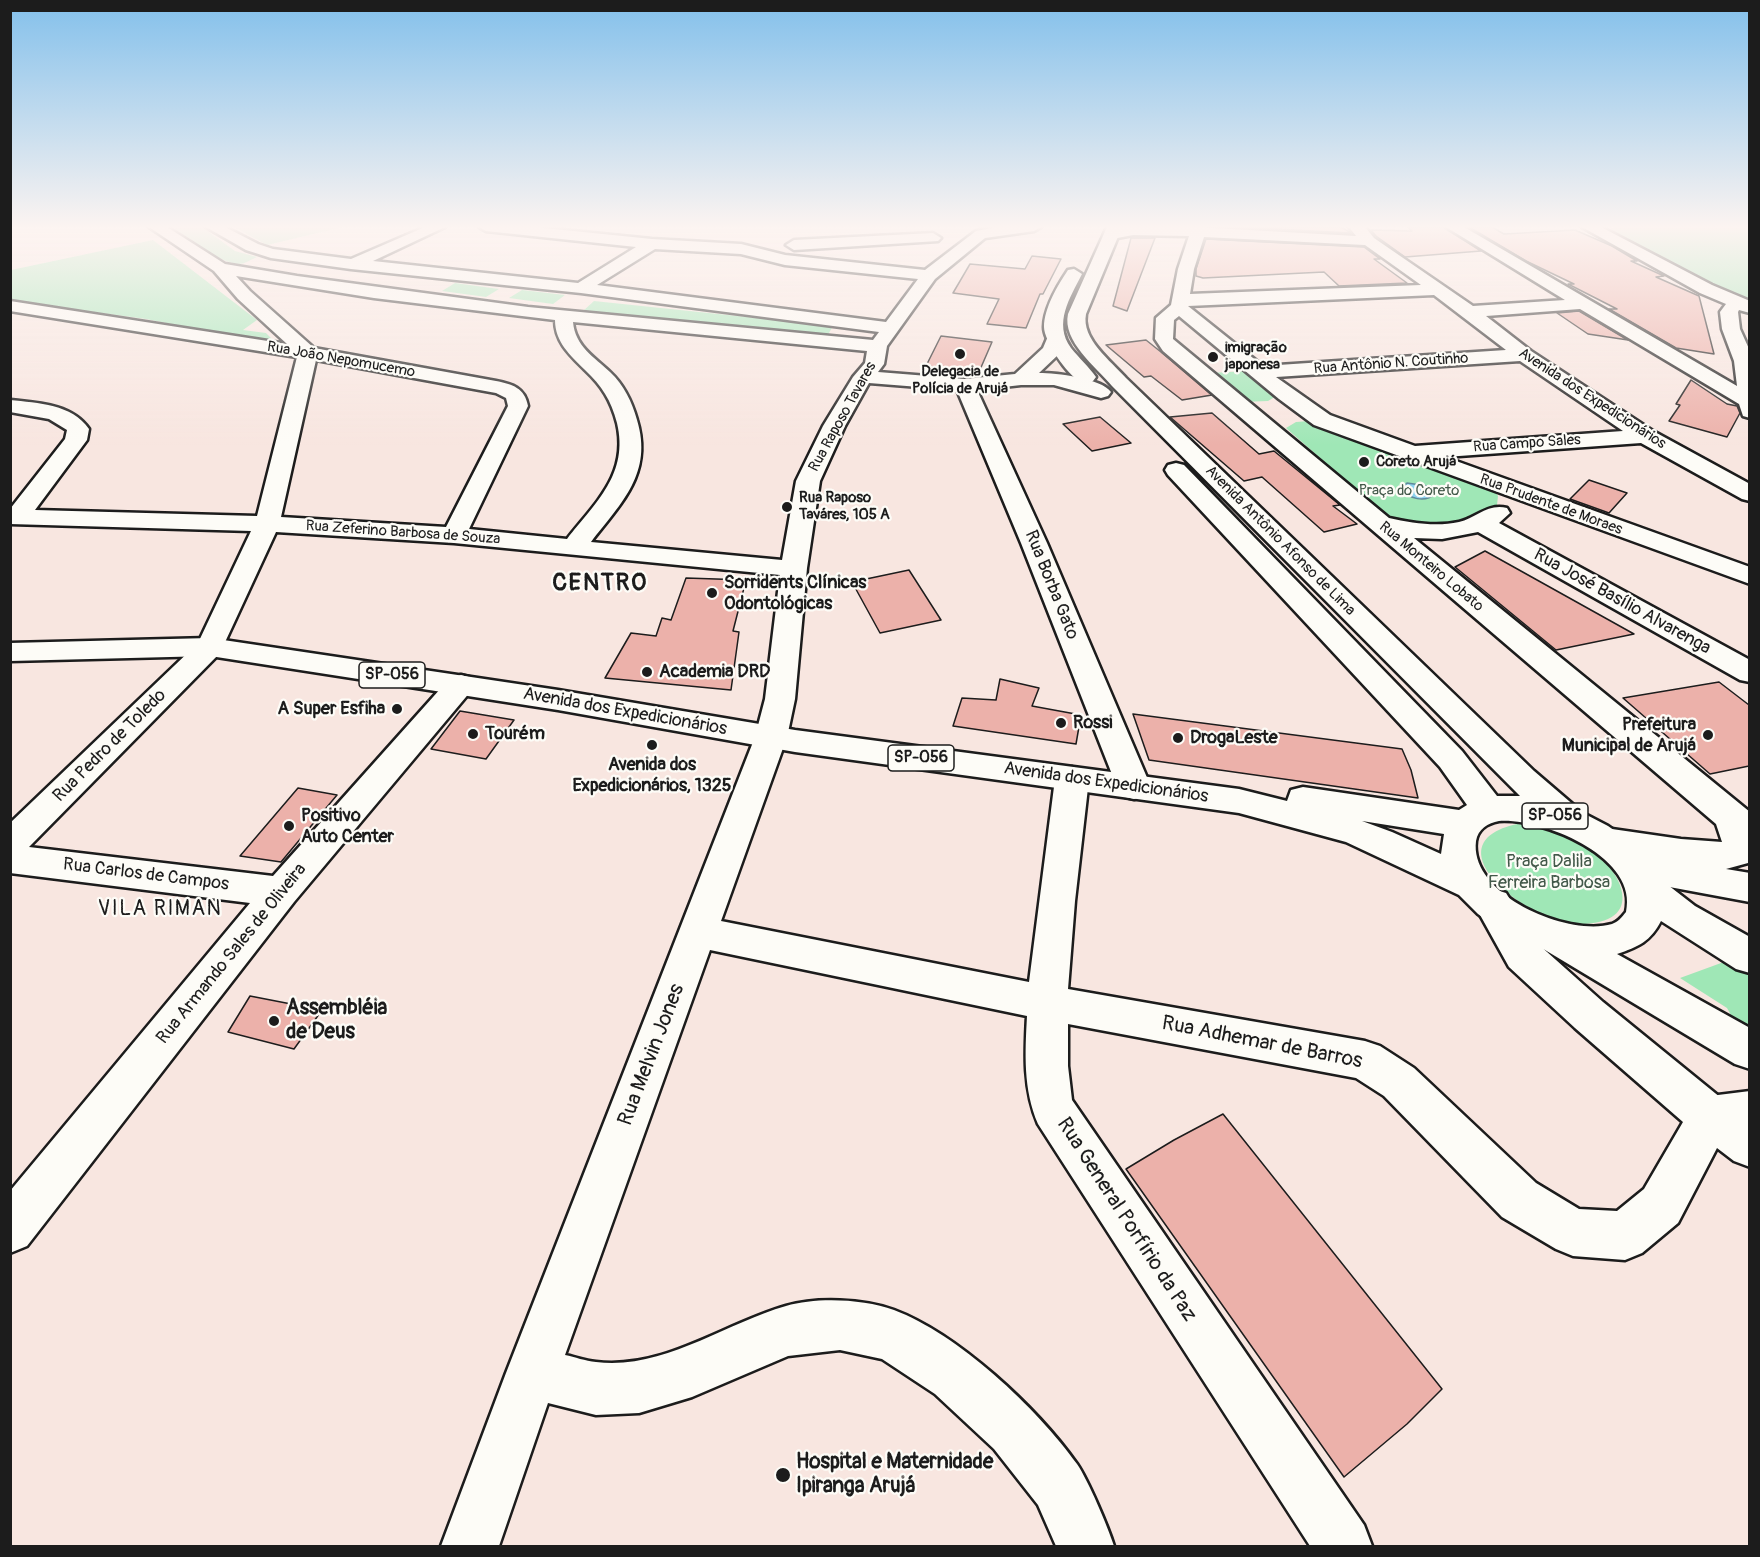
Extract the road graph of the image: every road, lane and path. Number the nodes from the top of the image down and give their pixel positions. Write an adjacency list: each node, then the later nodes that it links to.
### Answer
1 (248, 300): 25 (street)
2 (427, 300): 18 (street)
3 (674, 300): 19 (street)
4 (912, 300): 20 (street, Rua Raposo Tavares)
5 (1062, 300): 15 (street)
6 (1082, 300): 17 (street)
7 (1180, 300): 11 (street)
8 (1259, 300): 11 (street)
9 (1450, 300): 16 (street, Avenida dos Expedicionários)
10 (1575, 300): 12 (street)
11 (1179, 304): 22 (street); 23 (street, Rua Prudente de Moraes)
12 (1582, 304): 16 (street); 38 (street)
13 (1745, 305): 28 (street)
14 (10, 306): 25 (street, Rua João Nepomucemo)
15 (1054, 312): 17 (street); 21 (street)
16 (1469, 312): 26 (street, Avenida dos Expedicionários)
17 (1077, 314): 34 (street, Avenida Antônio Afonso de Lima / SP-056)
18 (564, 316): 24 (street); 51 (street)
19 (852, 322): 20 (street); 24 (street)
20 (889, 328): 27 (street, Rua Raposo Tavares); 29 (street)
21 (1056, 338): 31 (street); 35 (street, Avenida Antônio Afonso de Lima)
22 (1164, 339): 23 (street); 37 (street, Rua Monteiro Lobato)
23 (1218, 339): 30 (street, Rua Prudente de Moraes)
24 (838, 344): 27 (street)
25 (308, 353): 48 (street); 50 (street, Rua João Nepomucemo)
26 (1524, 355): 30 (street, Rua Antônio N. Coutinho); 42 (street, Avenida dos Expedicionários)
27 (872, 362): 29 (street); 32 (street); 52 (street, Rua Raposo Tavares)
28 (1747, 362): 38 (street)
29 (899, 367): 32 (street)
30 (1259, 372): 36 (street, Rua Prudente de Moraes)
31 (1021, 379): 33 (street); 35 (street)
32 (935, 384): 33 (street)
33 (965, 385): 61 (street, Rua Borba Gato)
34 (1127, 390): 35 (street); 64 (street, Avenida Antônio Afonso de Lima / SP-056)
35 (1101, 392): 63 (street, Avenida Antônio Afonso de Lima)
36 (1286, 395): 37 (street); 40 (street, Rua Prudente de Moraes)
37 (1238, 404): 41 (street, Rua Monteiro Lobato)
38 (1749, 405)
39 (10, 406): 46 (street)
40 (1322, 420): 41 (street); 43 (street, Rua Prudente de Moraes)
41 (1269, 431): 47 (street, Rua Monteiro Lobato)
42 (1645, 436): 43 (street, Rua Campo Sales); 45 (street, Avenida dos Expedicionários)
43 (1410, 453): 44 (street, Rua Prudente de Moraes)
44 (1500, 486): 49 (street); 54 (street, Rua Prudente de Moraes)
45 (1749, 494)
46 (14, 517): 48 (street, Rua Zeferino Barbosa de Souza)
47 (1377, 522): 49 (street); 53 (street, Rua Monteiro Lobato)
48 (267, 524): 50 (street, Rua Zeferino Barbosa de Souza); 55 (street)
49 (1487, 527): 53 (street); 57 (street, Rua José Basílio Alvarenga)
50 (454, 535): 51 (street, Rua Zeferino Barbosa de Souza)
51 (573, 548): 52 (street, Rua Zeferino Barbosa de Souza)
52 (794, 568): 59 (street, Rua Raposo Tavares)
53 (1440, 576): 65 (street, Rua Monteiro Lobato)
54 (1749, 576)
55 (210, 647): 56 (street, Avenida dos Expedicionários / SP-056); 58 (street, Avenida dos Expedicionários / SP-056); 67 (street, Rua Pedro de Toledo)
56 (10, 652)
57 (1749, 673)
58 (461, 685): 59 (street, Avenida dos Expedicionários / SP-056); 71 (street, Rua Armando Sales de Oliveira)
59 (771, 737): 60 (street, Avenida dos Expedicionários / SP-056); 73 (street, Rua Melvin Jones)
60 (1072, 779): 61 (street, Avenida dos Expedicionários / SP-056); 76 (street, Rua General Porfírio da Paz)
61 (1134, 787): 62 (street, Avenida dos Expedicionários / SP-056)
62 (1239, 801): 63 (street, Avenida dos Expedicionários / SP-056); 72 (street, Avenida dos Expedicionários / SP-056)
63 (1477, 817): 64 (street, SP-056); 72 (street)
64 (1571, 822): 66 (street, SP-056)
65 (1740, 823): 66 (street, Rua Monteiro Lobato)
66 (1605, 841): 69 (street, SP-056)
67 (10, 845)
68 (10, 859): 71 (street, Rua Carlos de Campos)
69 (1637, 876): 70 (street); 74 (street, SP-056); 75 (street)
70 (1749, 888)
71 (281, 892): 80 (street, Rua Armando Sales de Oliveira)
72 (1483, 895): 74 (street, SP-056); 78 (street)
73 (697, 932): 76 (street, Rua Adhemar de Barros); 81 (street, Rua Melvin Jones)
74 (1558, 940): 77 (street)
75 (1749, 957)
76 (1048, 1003): 78 (street, Rua Adhemar de Barros); 84 (street, Rua General Porfírio da Paz)
77 (1749, 1050)
78 (1730, 1115): 79 (street)
79 (1749, 1145)
80 (10, 1229)
81 (532, 1373): 82 (street, Rua Melvin Jones); 83 (street)
82 (470, 1546)
83 (1085, 1546)
84 (1343, 1546)

